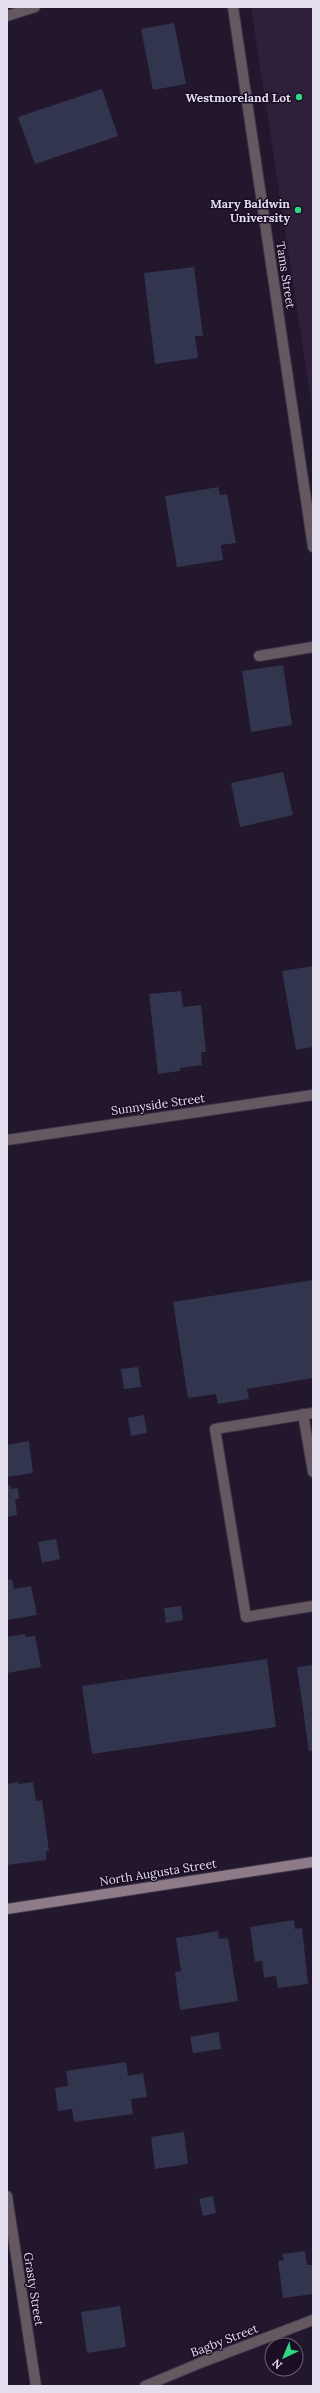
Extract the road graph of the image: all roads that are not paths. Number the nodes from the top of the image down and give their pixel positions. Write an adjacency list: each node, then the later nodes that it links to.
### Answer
1 (35, 7): 3 (street)
2 (233, 7): 4 (street, Tams Street)
3 (7, 16)
4 (313, 547)
5 (313, 647): 6 (street)
6 (260, 656)
7 (313, 1095): 8 (street, Sunnyside Street)
8 (7, 1140)
9 (308, 1413): 10 (street); 11 (street)
10 (313, 1472)
11 (313, 1606)
12 (313, 1862): 13 (main road, North Augusta Street)
13 (7, 1909)
14 (7, 2196): 16 (street, Grasty Street)
15 (313, 2320): 17 (street, Bagby Street)
16 (36, 2386)
17 (145, 2386)

